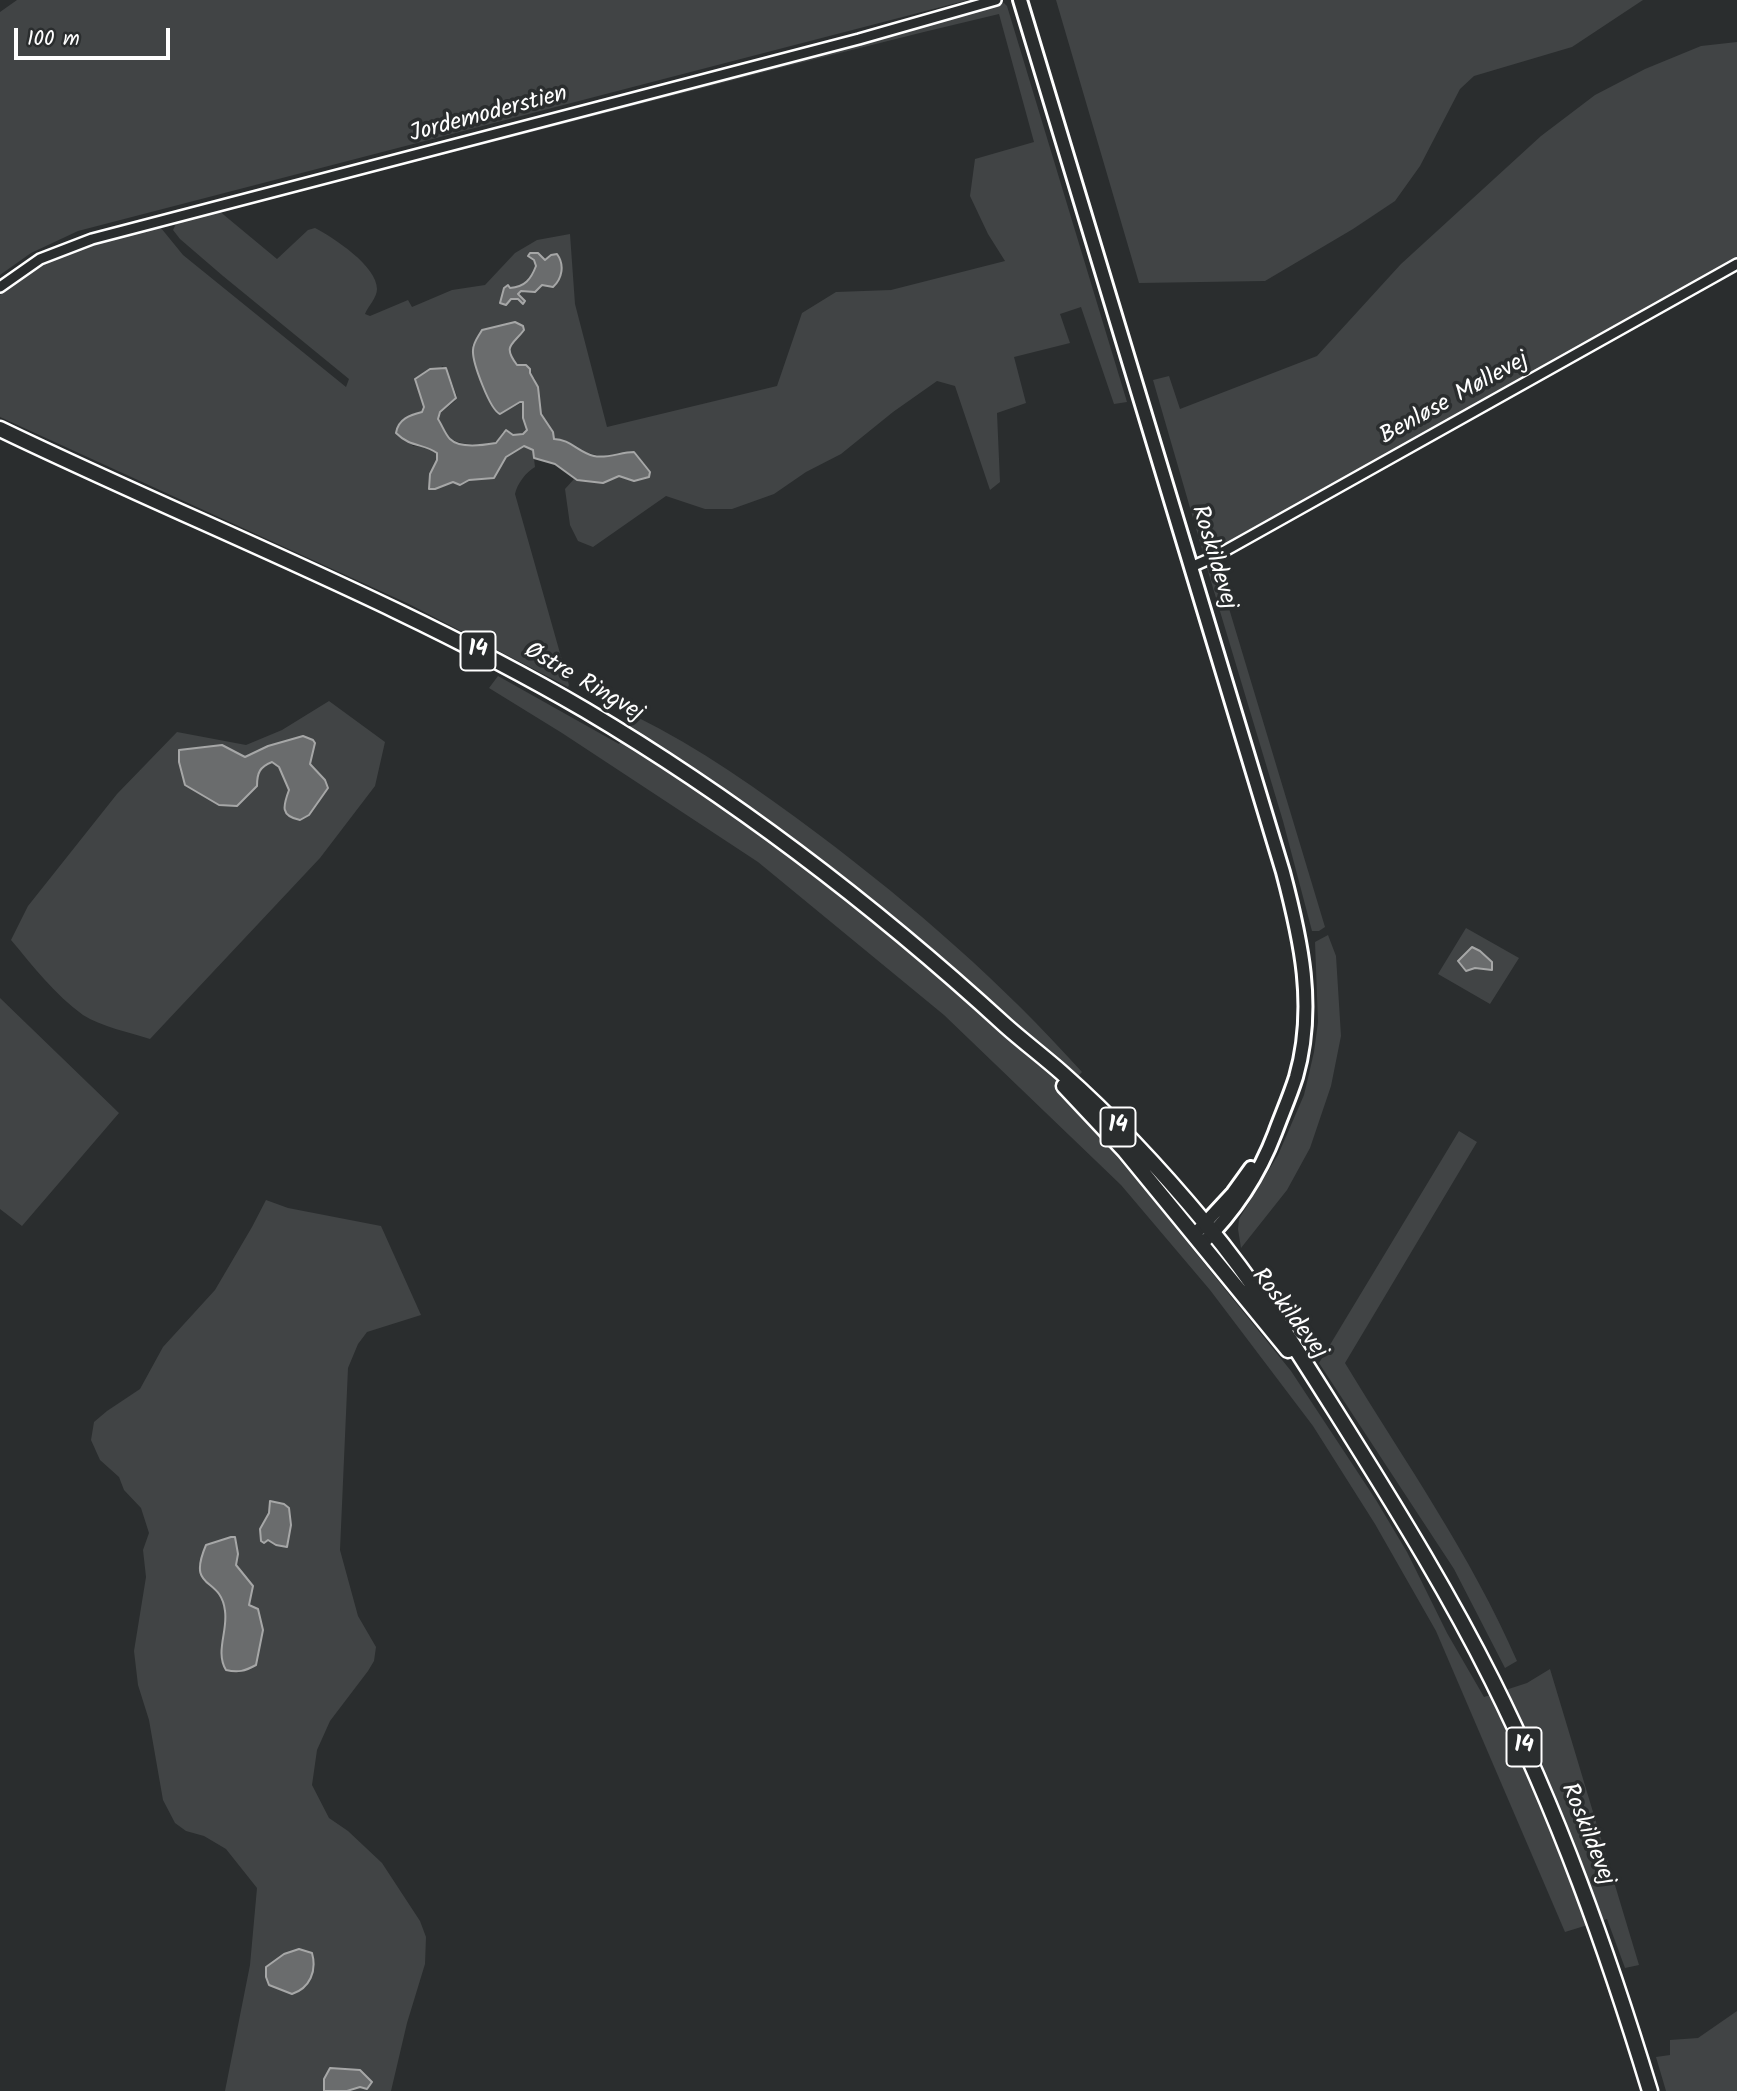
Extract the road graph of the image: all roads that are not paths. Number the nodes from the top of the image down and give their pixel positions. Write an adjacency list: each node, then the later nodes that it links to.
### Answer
1 (996, 0): 4 (street, Jordemoderstien)
2 (1020, 0): 6 (street, Roskildevej)
3 (1737, 264): 6 (street, Benløse Møllevej)
4 (0, 287)
5 (0, 429): 7 (main road, Østre Ringvej / 14)
6 (1191, 567): 7 (street, Roskildevej)
7 (1204, 1233): 8 (main road, Roskildevej / 14)
8 (1650, 2091)

